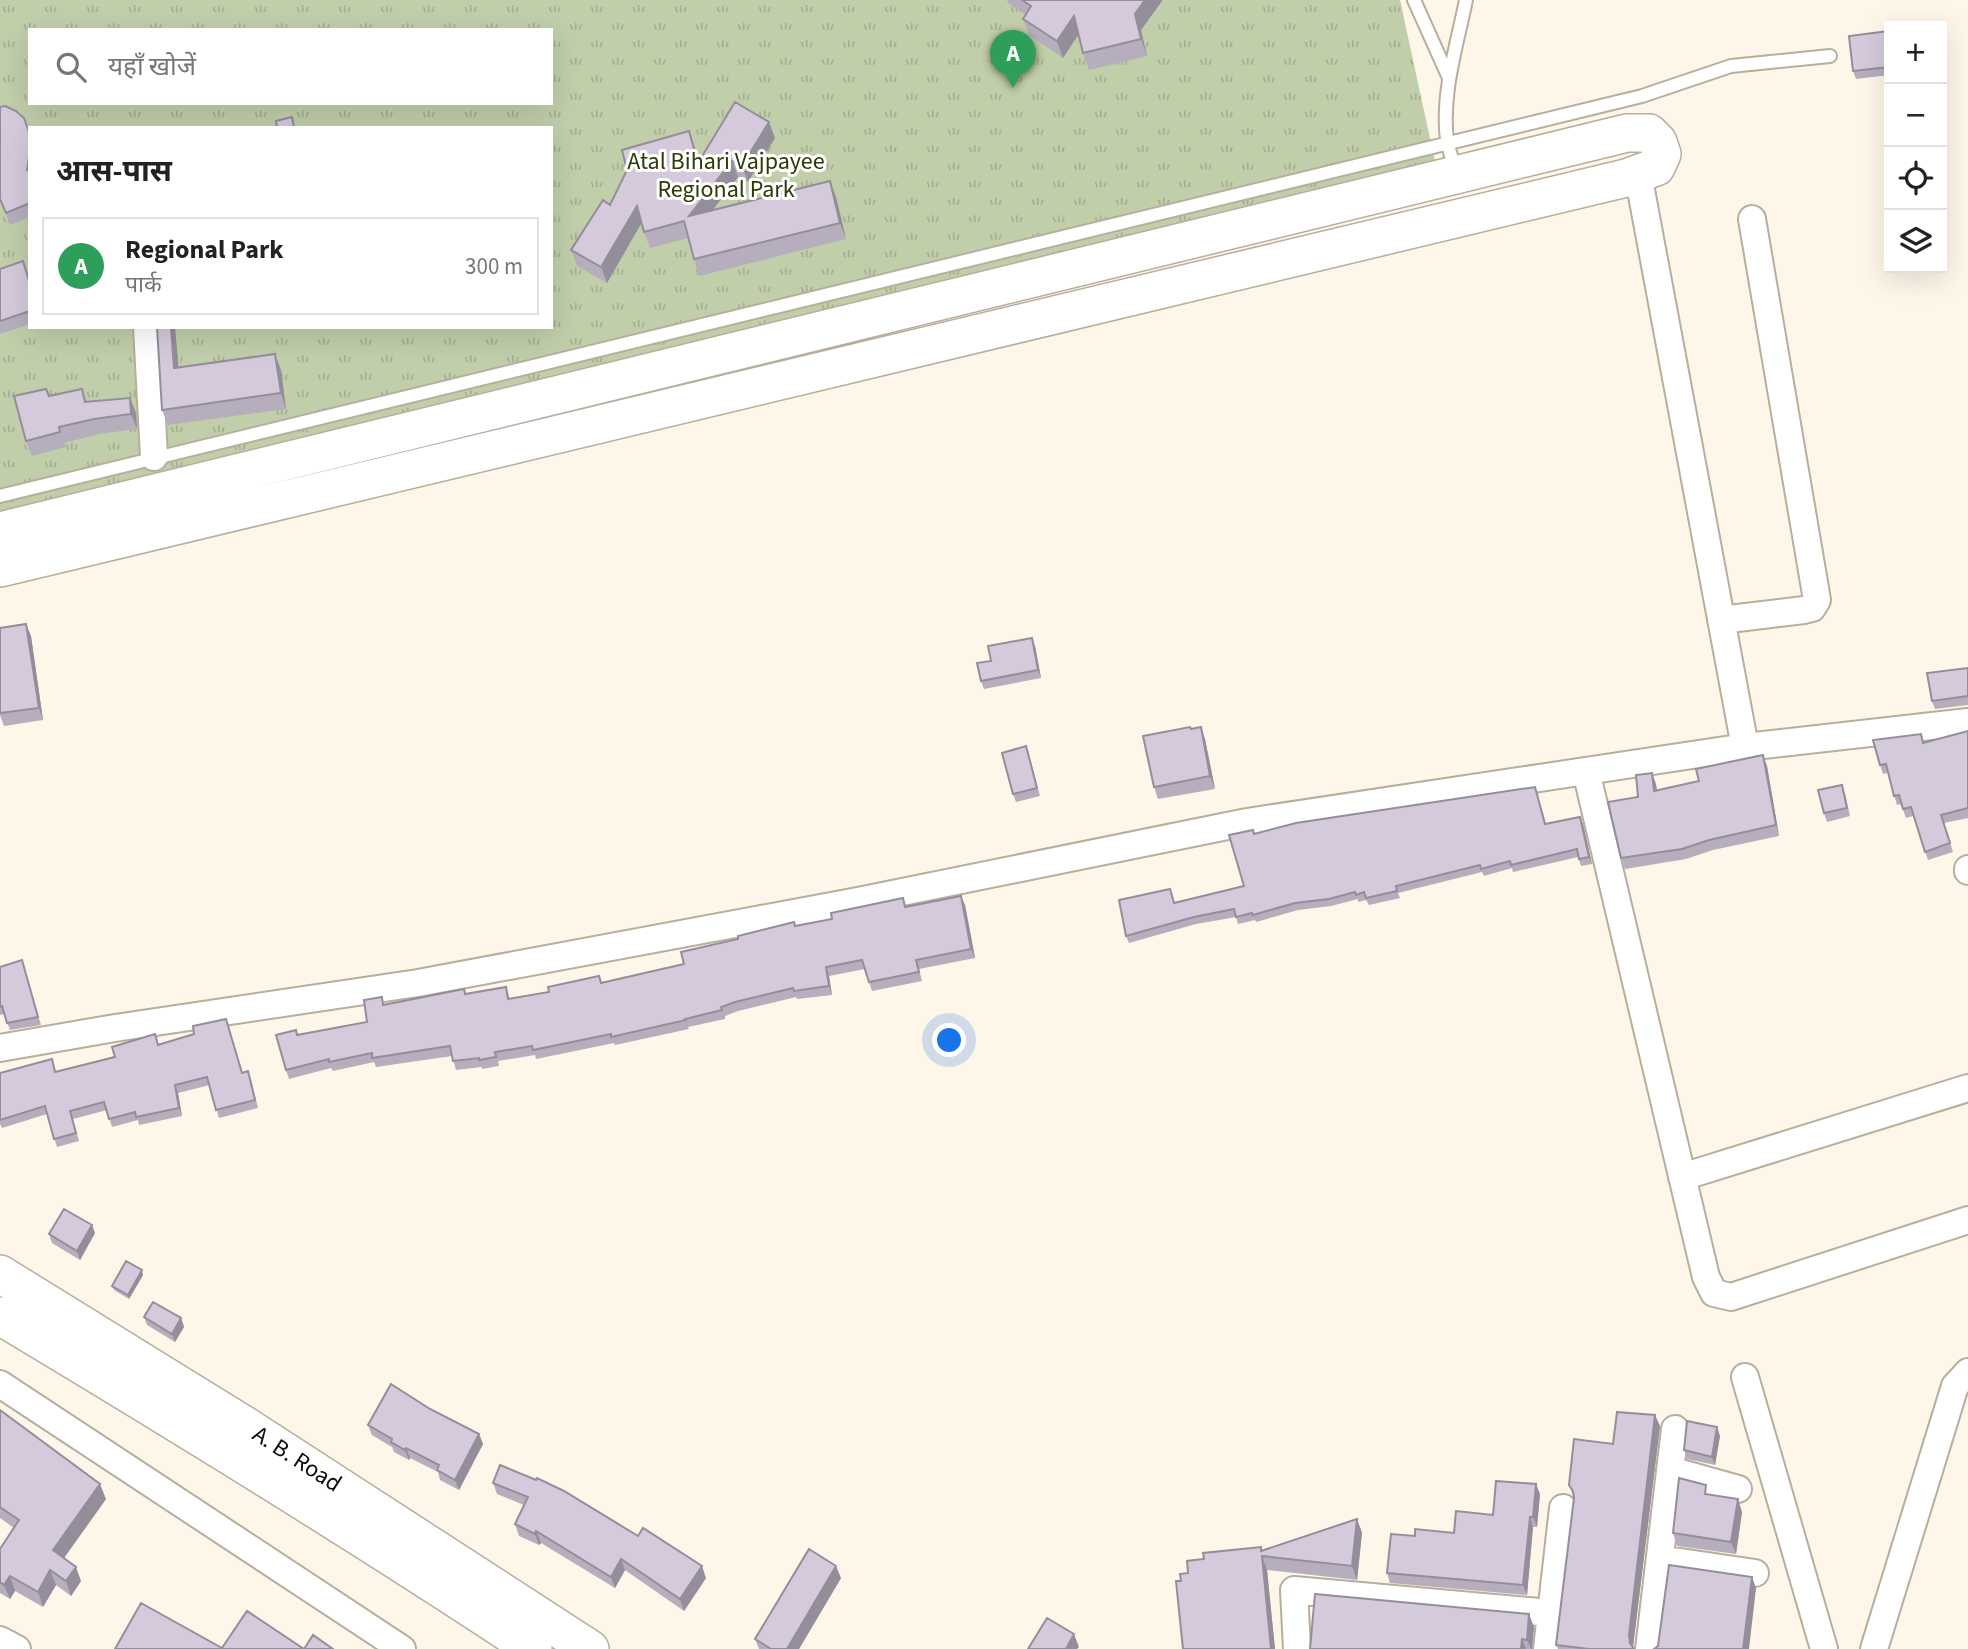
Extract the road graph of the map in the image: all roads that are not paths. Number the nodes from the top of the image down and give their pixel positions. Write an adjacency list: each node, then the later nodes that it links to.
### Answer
1 (1414, 0): 4 (lane)
2 (1466, 0): 4 (lane)
3 (1830, 56): 5 (lane)
4 (1450, 78): 5 (lane)
5 (1452, 159): 6 (street); 9 (lane); 11 (street)
6 (1638, 174): 12 (street); 13 (street)
7 (1752, 219): 13 (street)
8 (147, 329): 9 (street)
9 (153, 457): 10 (lane)
10 (0, 496)
11 (0, 531)
12 (0, 568)
13 (1721, 620): 15 (street)
14 (1968, 722): 15 (street)
15 (1745, 747): 16 (street)
16 (1586, 771): 17 (street); 19 (street)
17 (0, 1048)
18 (1968, 1088): 19 (street)
19 (1682, 1177): 20 (street)
20 (1968, 1220)
21 (0, 1274): 37 (street, A. B. Road)
22 (0, 1315): 36 (street, A. B. Road)
23 (1968, 1372): 42 (street)
24 (1745, 1377): 41 (street)
25 (0, 1384): 35 (street)
26 (1675, 1429): 27 (street)
27 (1670, 1470): 28 (street); 30 (street)
28 (1738, 1489)
29 (1563, 1508): 32 (street)
30 (1660, 1559): 31 (street); 40 (street)
31 (1755, 1573)
32 (1551, 1613): 38 (street); 39 (street)
33 (0, 1640): 34 (street)
34 (17, 1649)
35 (402, 1649)
36 (533, 1649)
37 (590, 1649)
38 (1297, 1649)
39 (1547, 1649)
40 (1649, 1649)
41 (1824, 1649)
42 (1874, 1649)

